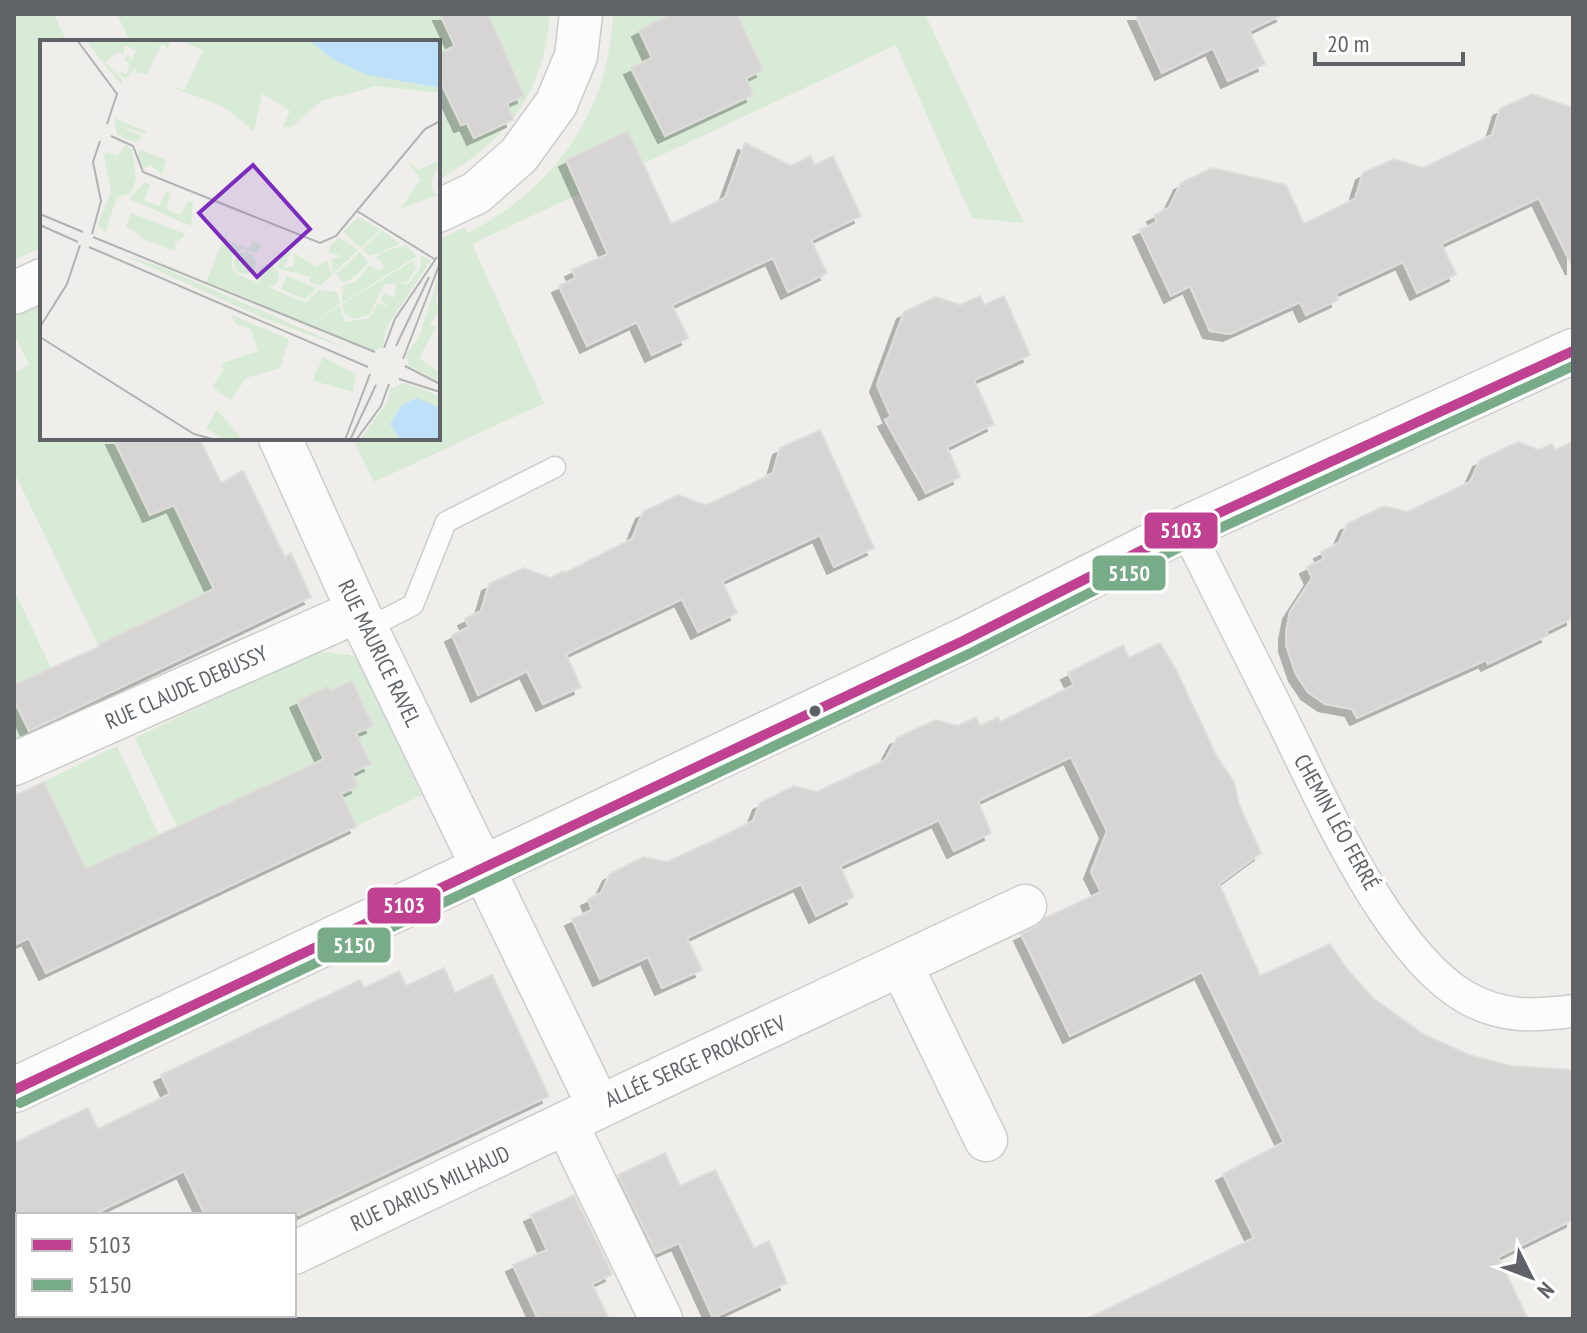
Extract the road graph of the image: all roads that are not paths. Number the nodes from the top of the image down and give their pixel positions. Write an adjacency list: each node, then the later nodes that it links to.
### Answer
1 (581, 14): 2 (street)
2 (440, 210)
3 (40, 281): 4 (street)
4 (14, 293)
5 (1573, 351): 8 (street)
6 (281, 440): 9 (street, RUE MAURICE RAVEL)
7 (555, 467): 9 (lane)
8 (1186, 528): 11 (street); 14 (street, CHEMIN LÉO FERRÉ)
9 (363, 620): 10 (street, RUE CLAUDE DEBUSSY); 11 (street, RUE MAURICE RAVEL)
10 (14, 764)
11 (484, 866): 15 (street); 16 (street, ALLÉE SERGE PROKOFIEV)
12 (1025, 906): 13 (street, ALLÉE SERGE PROKOFIEV)
13 (901, 965): 16 (street, ALLÉE SERGE PROKOFIEV); 17 (street)
14 (1573, 1011)
15 (18, 1078)
16 (583, 1115): 18 (street, RUE DARIUS MILHAUD); 19 (street)
17 (986, 1140)
18 (296, 1252)
19 (661, 1319)

